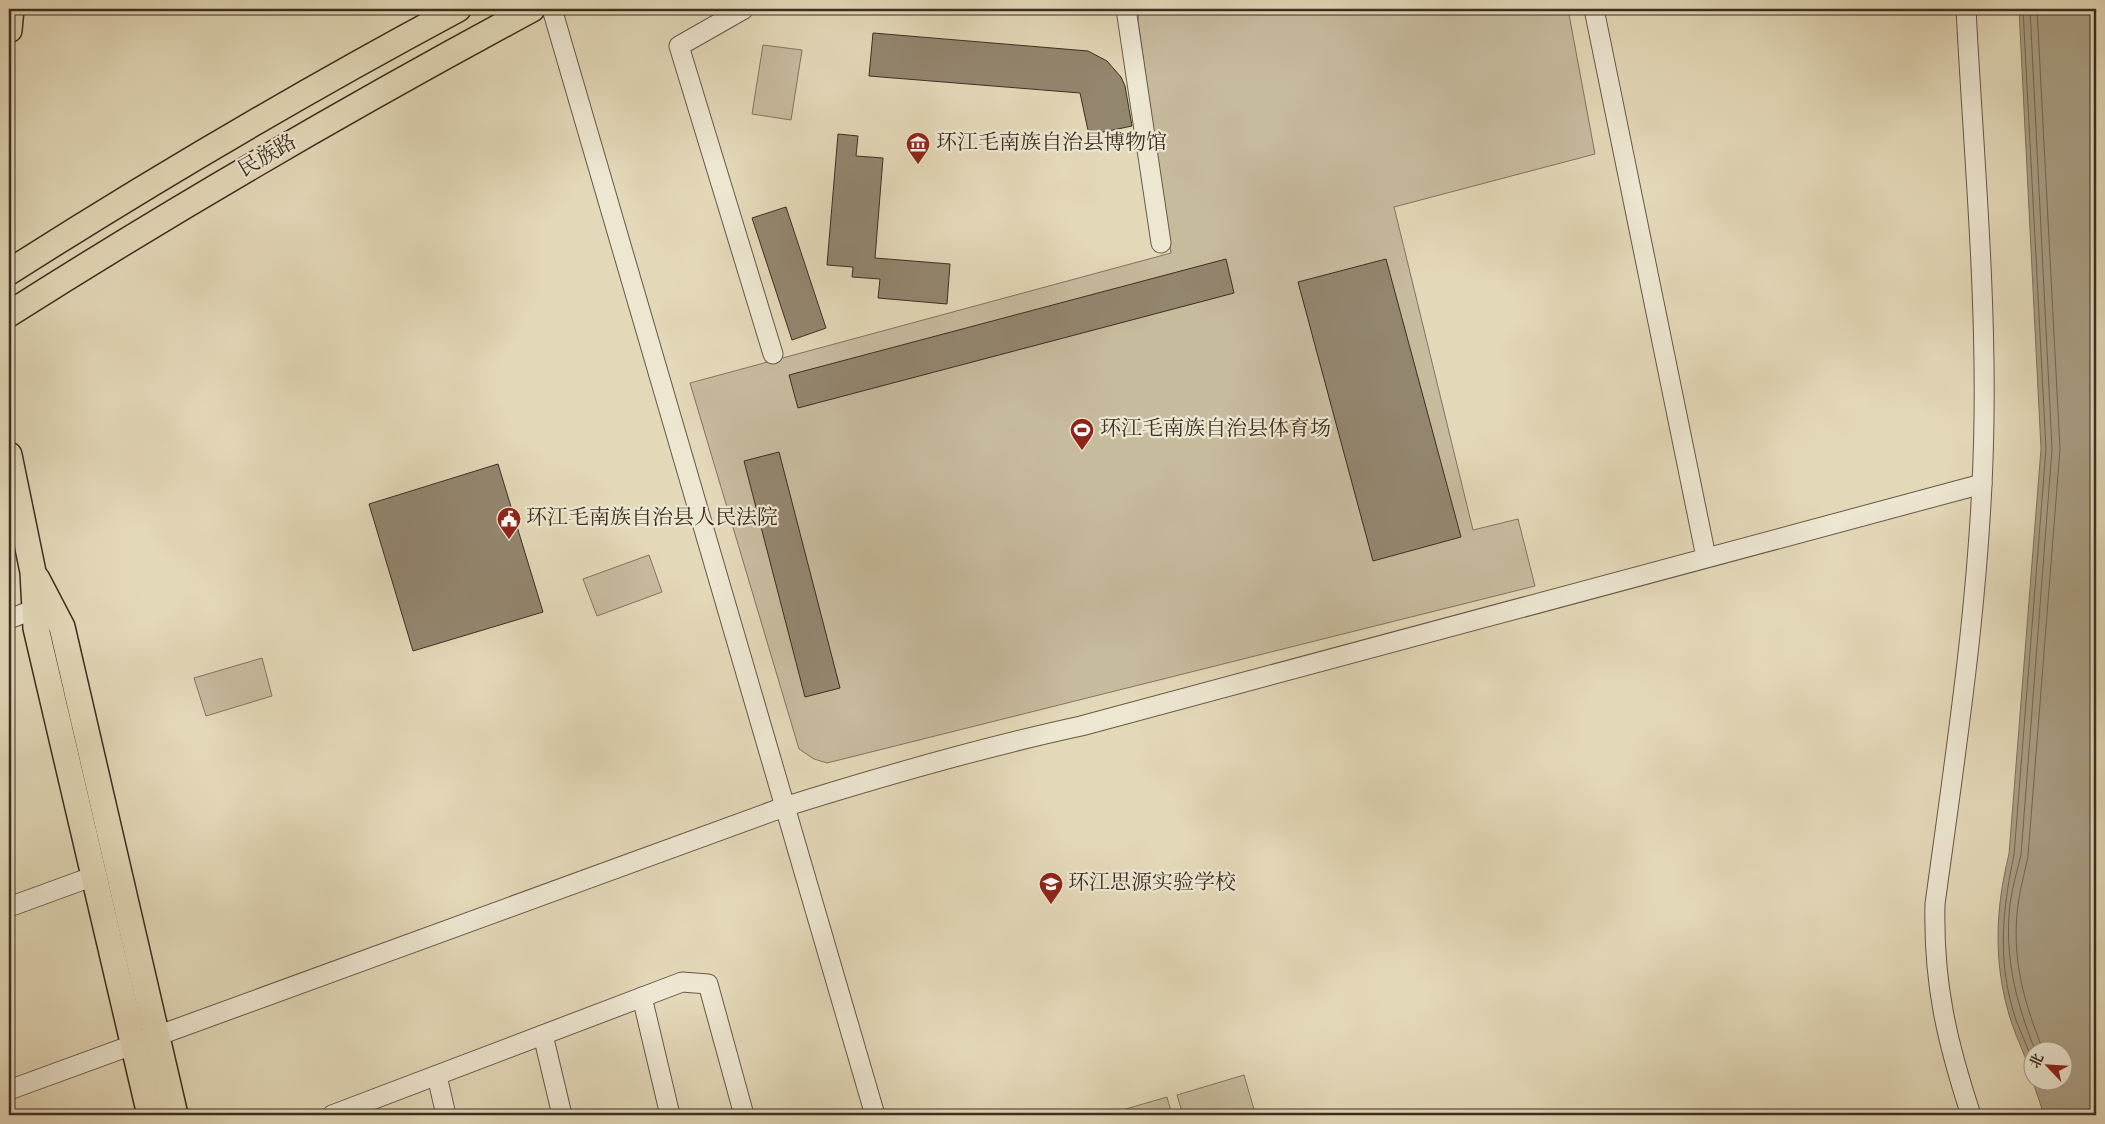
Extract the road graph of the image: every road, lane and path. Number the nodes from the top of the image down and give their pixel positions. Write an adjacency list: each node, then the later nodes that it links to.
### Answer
1 (11, 9): 10 (main road)
2 (458, 9): 12 (main road, 民族路)
3 (532, 9): 13 (main road, 民族路)
4 (552, 9): 21 (street)
5 (744, 9): 9 (street)
6 (1126, 9): 11 (street)
7 (1594, 9): 17 (street)
8 (1966, 9): 16 (street)
9 (717, 15): 14 (street)
10 (9, 30)
11 (1161, 243)
12 (9, 272)
13 (9, 314)
14 (773, 354)
15 (9, 455): 18 (main road)
16 (1982, 484): 17 (street); 38 (street)
17 (1706, 557): 21 (street)
18 (34, 572): 19 (main road); 26 (main road)
19 (36, 609): 20 (street); 22 (main road)
20 (9, 619)
21 (785, 807): 26 (street); 37 (street)
22 (94, 876): 23 (street); 27 (main road)
23 (9, 907)
24 (642, 997): 25 (street); 35 (street); 36 (street)
25 (543, 1035): 28 (street); 34 (street)
26 (157, 1036): 27 (street); 31 (main road)
27 (133, 1044): 29 (street); 30 (main road)
28 (437, 1076): 32 (street); 33 (street)
29 (9, 1090)
30 (150, 1115)
31 (175, 1115)
32 (332, 1115)
33 (446, 1115)
34 (562, 1115)
35 (670, 1115)
36 (744, 1115)
37 (875, 1115)
38 (1971, 1115)

